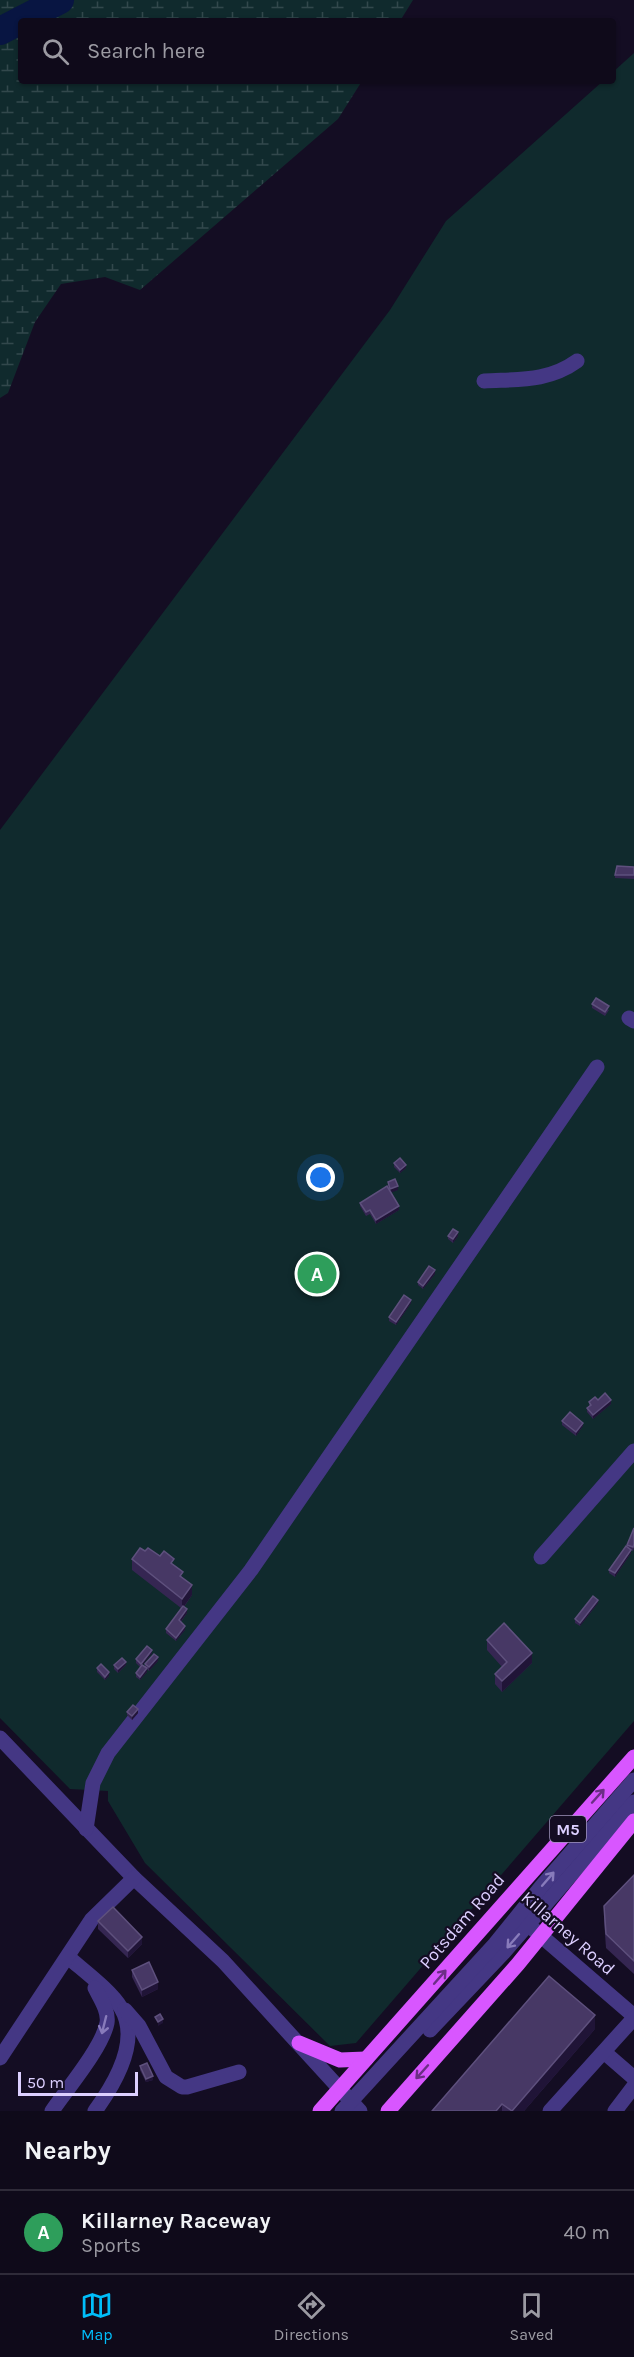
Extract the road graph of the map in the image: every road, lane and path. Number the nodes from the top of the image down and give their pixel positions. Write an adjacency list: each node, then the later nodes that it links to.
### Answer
1 (577, 361): 2 (street)
2 (484, 381)
3 (597, 1067): 11 (street)
4 (634, 1451): 5 (street)
5 (541, 1557)
6 (0, 1738): 11 (street)
7 (634, 1757): 13 (main road, Potsdam Road / M5, one-way to 7)
8 (634, 1780): 14 (street, one-way to 8)
9 (634, 1802): 14 (street)
10 (634, 1821): 15 (main road, M5)
11 (86, 1829): 12 (street)
12 (134, 1878): 16 (street); 20 (street)
13 (504, 1903): 14 (street, Killarney Road); 23 (main road, Potsdam Road / M5, one-way to 13)
14 (523, 1920): 15 (street, Killarney Road); 28 (street)
15 (541, 1935): 19 (street, Killarney Road); 32 (main road, M5, one-way to 32)
16 (68, 1957): 17 (street); 22 (street)
17 (86, 1972): 18 (street); 29 (street, one-way to 29)
18 (120, 2006): 24 (street); 30 (street)
19 (634, 2017): 21 (street)
20 (299, 2043): 23 (main road); 27 (street)
21 (604, 2052): 25 (street); 33 (street)
22 (0, 2058)
23 (366, 2059): 27 (main road, Potsdam Road / M5)
24 (239, 2072)
25 (634, 2078)
26 (634, 2086): 34 (street)
27 (340, 2088): 28 (street); 31 (main road, Potsdam Road / M5)
28 (353, 2108)
29 (52, 2111)
30 (95, 2111)
31 (320, 2111)
32 (388, 2111)
33 (550, 2111)
34 (615, 2111)

